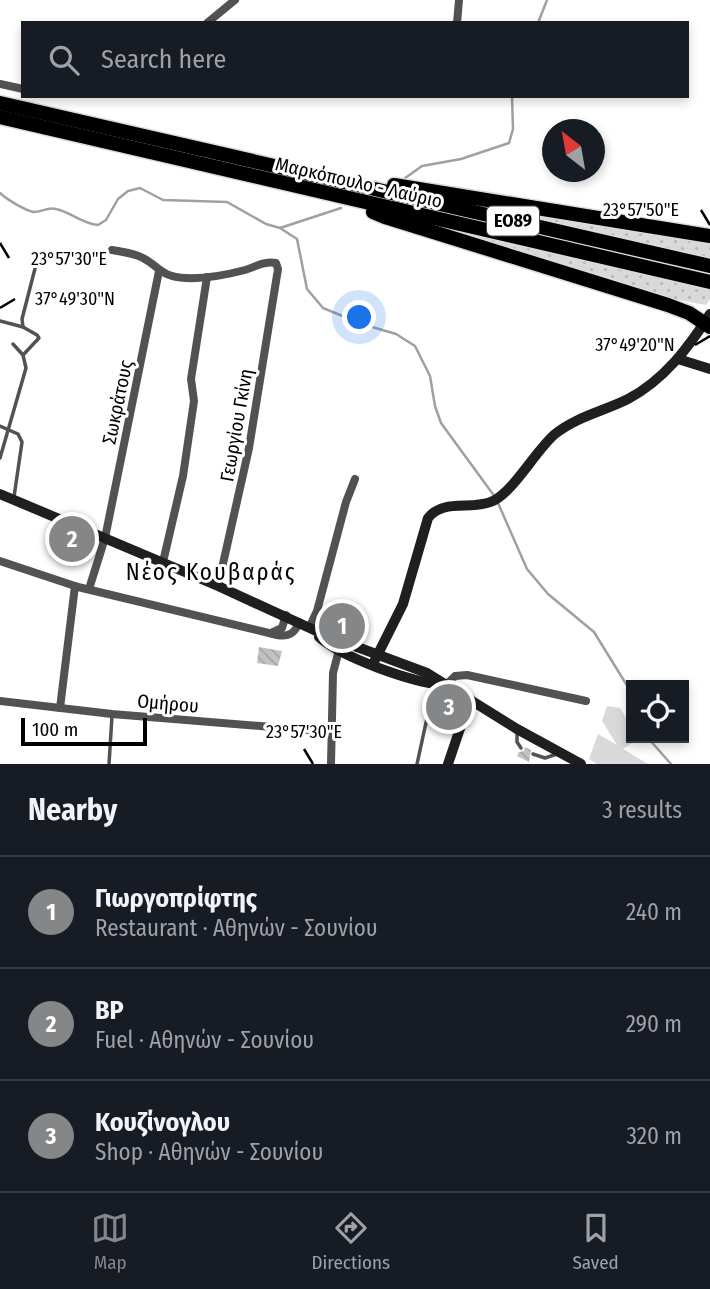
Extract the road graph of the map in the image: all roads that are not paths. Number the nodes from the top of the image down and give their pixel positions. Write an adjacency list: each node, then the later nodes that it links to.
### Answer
1 (235, 0): 3 (street)
2 (459, 0): 4 (street)
3 (209, 21)
4 (457, 21)
5 (0, 84): 6 (street)
6 (21, 89)
7 (0, 103): 9 (highway, Μαρκόπουλο - Λαύριο / ΕΟ89)
8 (0, 117): 10 (highway, Μαρκόπουλο - Λαύριο / ΕΟ89)
9 (316, 176): 11 (highway); 14 (highway, Μαρκόπουλο - Λαύριο / ΕΟ89)
10 (350, 200): 17 (highway, Μαρκόπουλο - Λαύριο / ΕΟ89); 19 (highway)
11 (710, 236)
12 (112, 250): 15 (street)
13 (38, 257): 20 (lane)
14 (710, 266)
15 (159, 271): 16 (street); 35 (street, Σωκράτους)
16 (207, 277): 37 (street); 39 (street, Γεωργίου Γκίνη)
17 (710, 282)
18 (0, 321): 20 (lane)
19 (708, 321): 23 (main road)
20 (23, 327): 22 (lane)
21 (12, 344): 22 (lane)
22 (23, 355): 26 (lane)
23 (678, 359): 24 (main road); 45 (main road)
24 (710, 369)
25 (0, 426): 26 (lane)
26 (7, 428): 27 (lane); 30 (lane)
27 (0, 458)
28 (355, 479): 42 (street)
29 (0, 494): 30 (main road)
30 (14, 499): 31 (main road)
31 (61, 519): 32 (main road); 33 (lane)
32 (90, 531): 34 (lane); 35 (main road)
33 (69, 535)
34 (77, 538)
35 (105, 538): 37 (main road); 40 (street, Σωκράτους)
36 (0, 561): 38 (street)
37 (163, 562): 39 (main road)
38 (75, 586): 40 (street); 50 (street)
39 (218, 586): 41 (main road)
40 (89, 589): 43 (street)
41 (286, 615): 42 (main road); 43 (street)
42 (304, 625): 43 (street); 44 (main road)
43 (271, 633)
44 (340, 646): 45 (main road); 53 (street)
45 (375, 659): 46 (main road)
46 (440, 685): 47 (main road); 49 (street); 59 (lane)
47 (470, 699): 52 (main road); 60 (main road)
48 (0, 701): 50 (street, Ομήρου)
49 (586, 701)
50 (60, 708): 51 (street, Ομήρου)
51 (112, 714): 53 (street, Ομήρου); 57 (lane)
52 (517, 729): 54 (lane); 55 (main road)
53 (333, 732): 58 (street)
54 (521, 748)
55 (559, 753): 56 (lane); 61 (main road)
56 (533, 754)
57 (109, 764)
58 (331, 764)
59 (417, 764)
60 (448, 764)
61 (580, 764)

